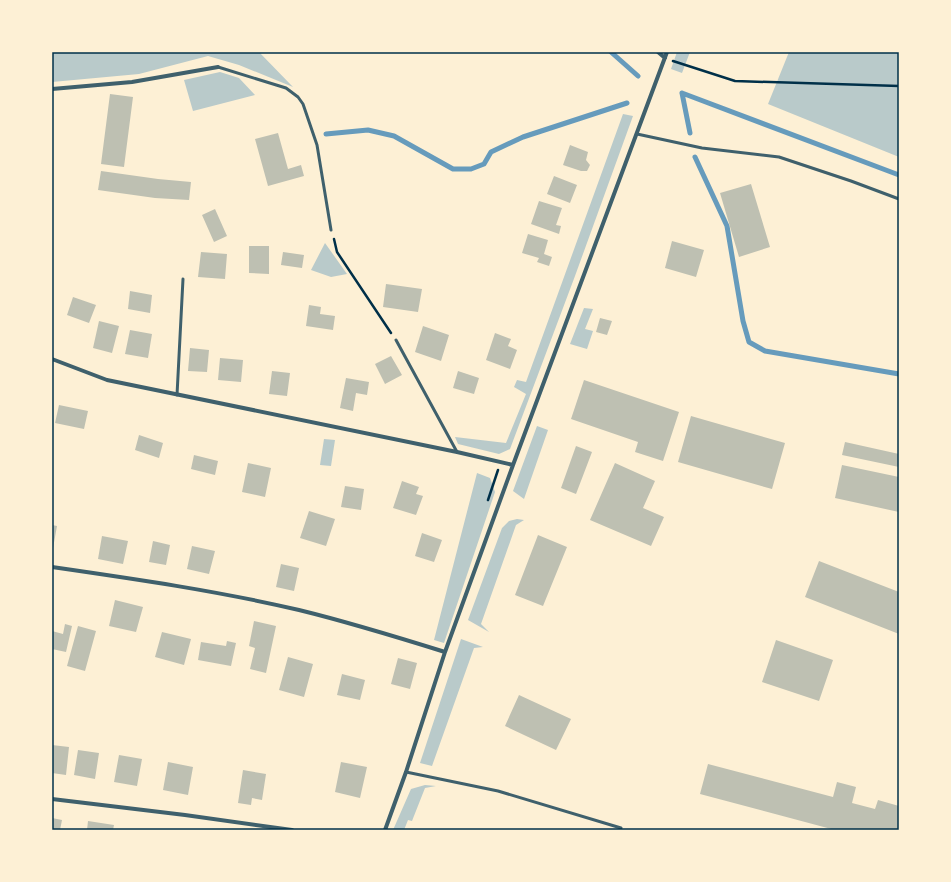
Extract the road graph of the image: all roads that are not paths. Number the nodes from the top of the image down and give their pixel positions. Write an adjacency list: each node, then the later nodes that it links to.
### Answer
1 (658, 52): 3 (street)
2 (667, 52): 3 (street)
3 (665, 58): 6 (street)
4 (218, 68): 5 (street); 8 (lane)
5 (52, 89)
6 (636, 134): 7 (lane); 14 (street)
7 (899, 199)
8 (331, 230)
9 (183, 279): 12 (lane)
10 (396, 340): 13 (lane)
11 (52, 359): 12 (street)
12 (177, 394): 13 (street)
13 (457, 452): 14 (street)
14 (513, 465): 16 (street)
15 (52, 567): 16 (street)
16 (445, 652): 17 (street)
17 (406, 772): 19 (lane); 21 (street)
18 (52, 799): 20 (street)
19 (621, 828)
20 (292, 830)
21 (385, 830)

